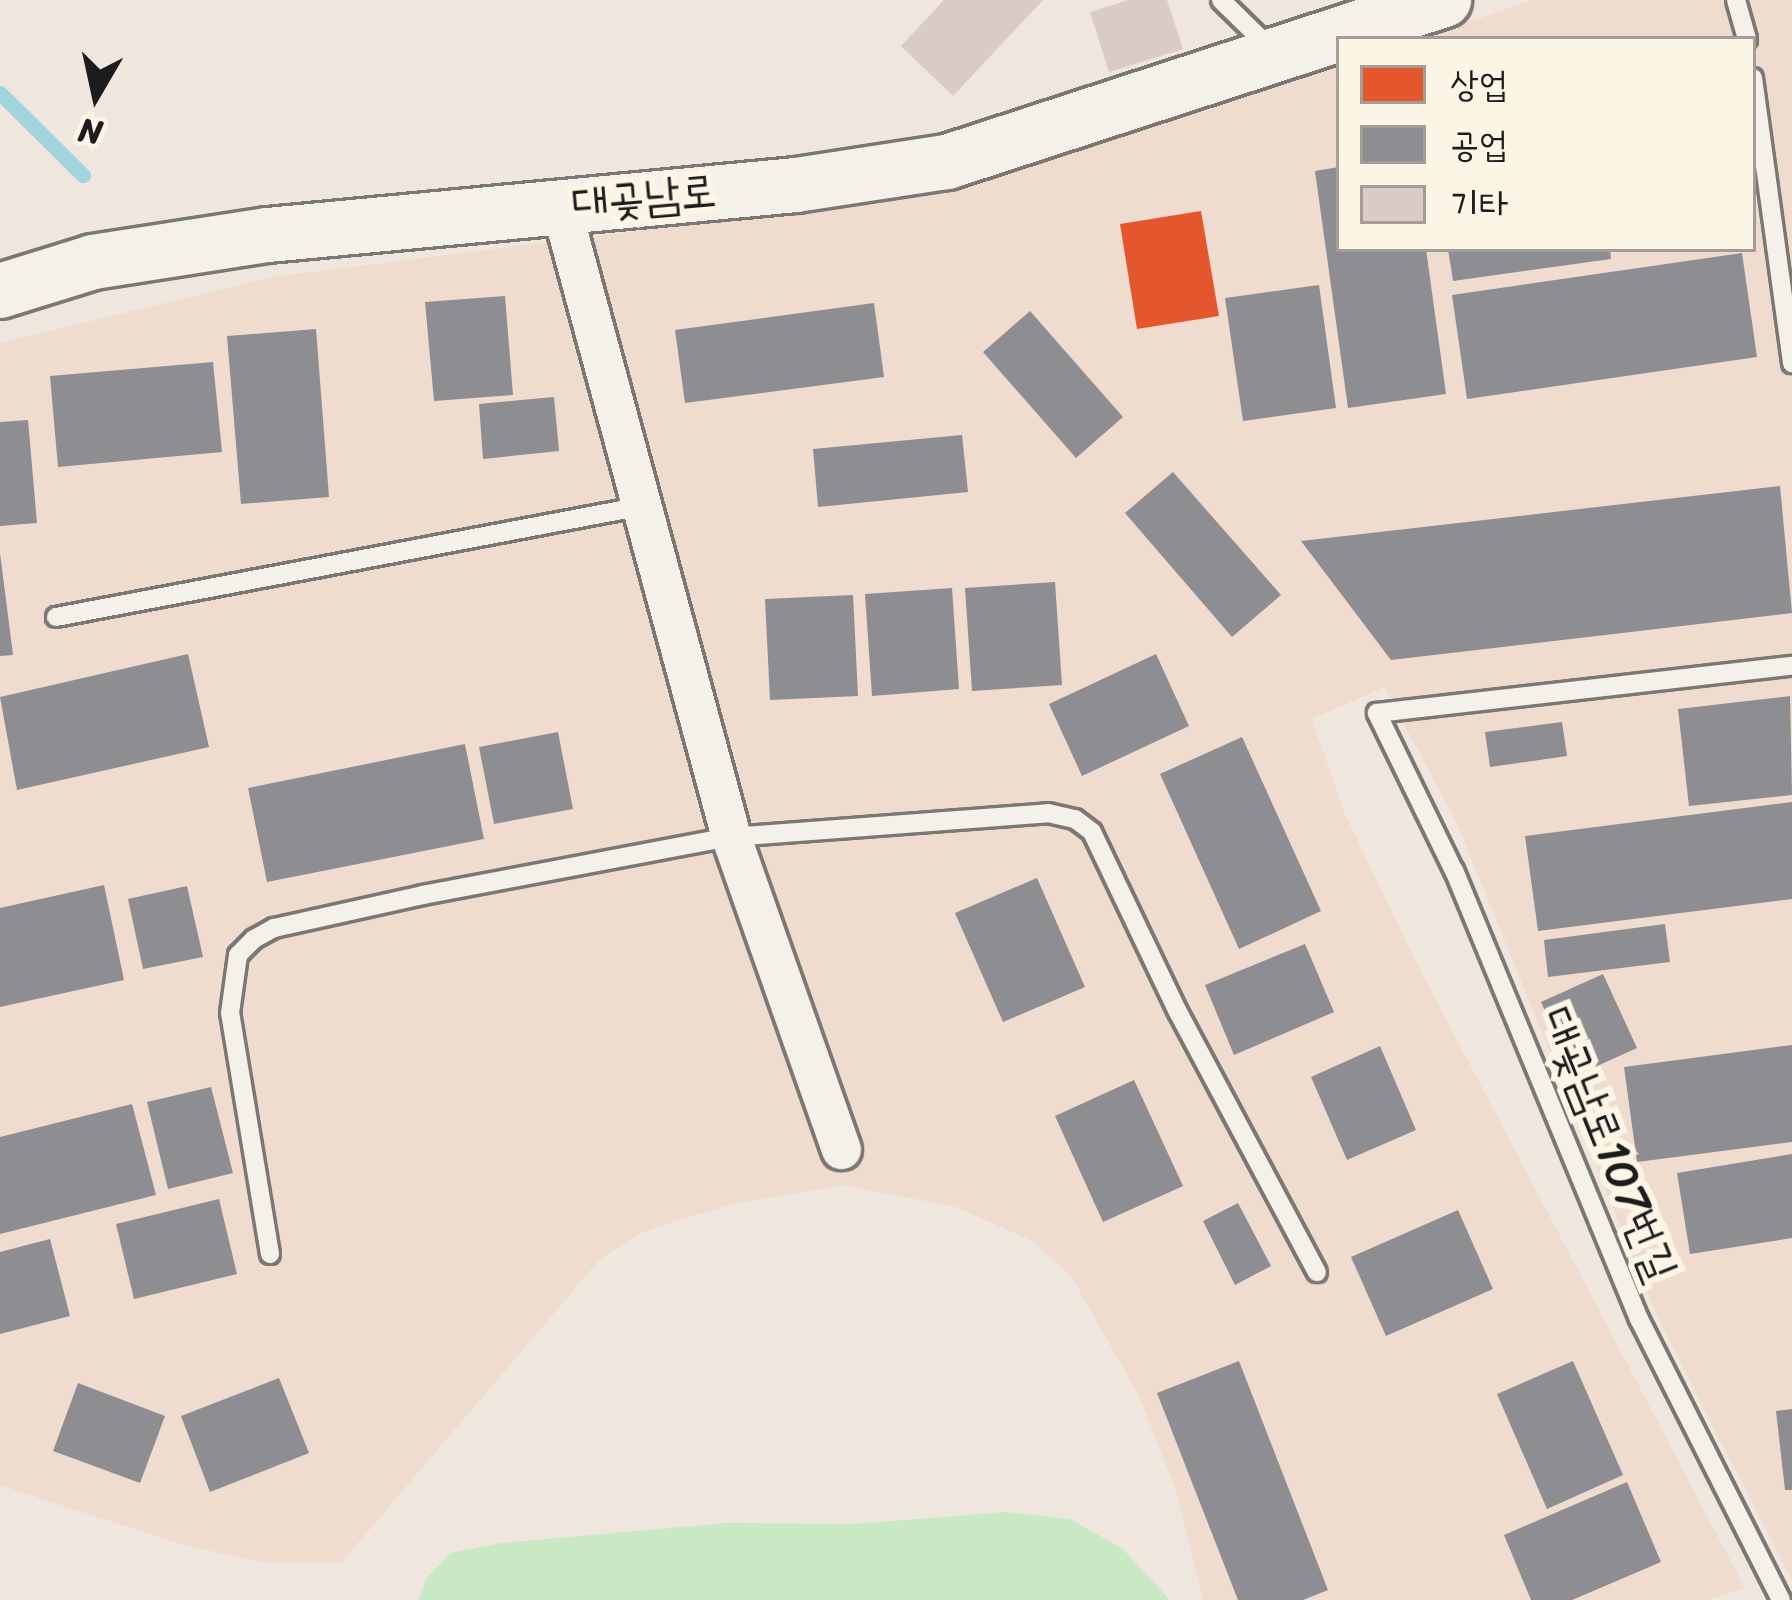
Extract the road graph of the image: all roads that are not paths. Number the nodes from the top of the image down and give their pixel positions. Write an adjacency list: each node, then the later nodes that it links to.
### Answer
1 (1221, 0): 7 (lane)
2 (1444, 0): 5 (street, 대곶남로)
3 (1736, 0): 6 (lane)
4 (1336, 36): 7 (street, 대곶남로)
5 (1337, 36)
6 (1746, 36)
7 (1277, 56): 9 (street, 대곶남로)
8 (1756, 100): 11 (lane)
9 (560, 204): 10 (street, 대곶남로); 12 (street)
10 (0, 291)
11 (1792, 363)
12 (643, 506): 13 (lane); 15 (street)
13 (56, 616)
14 (1792, 666): 19 (lane, 대곶남로107번길)
15 (731, 837): 16 (street); 17 (lane); 18 (lane)
16 (841, 1148)
17 (270, 1254)
18 (1317, 1272)
19 (1781, 1600)

